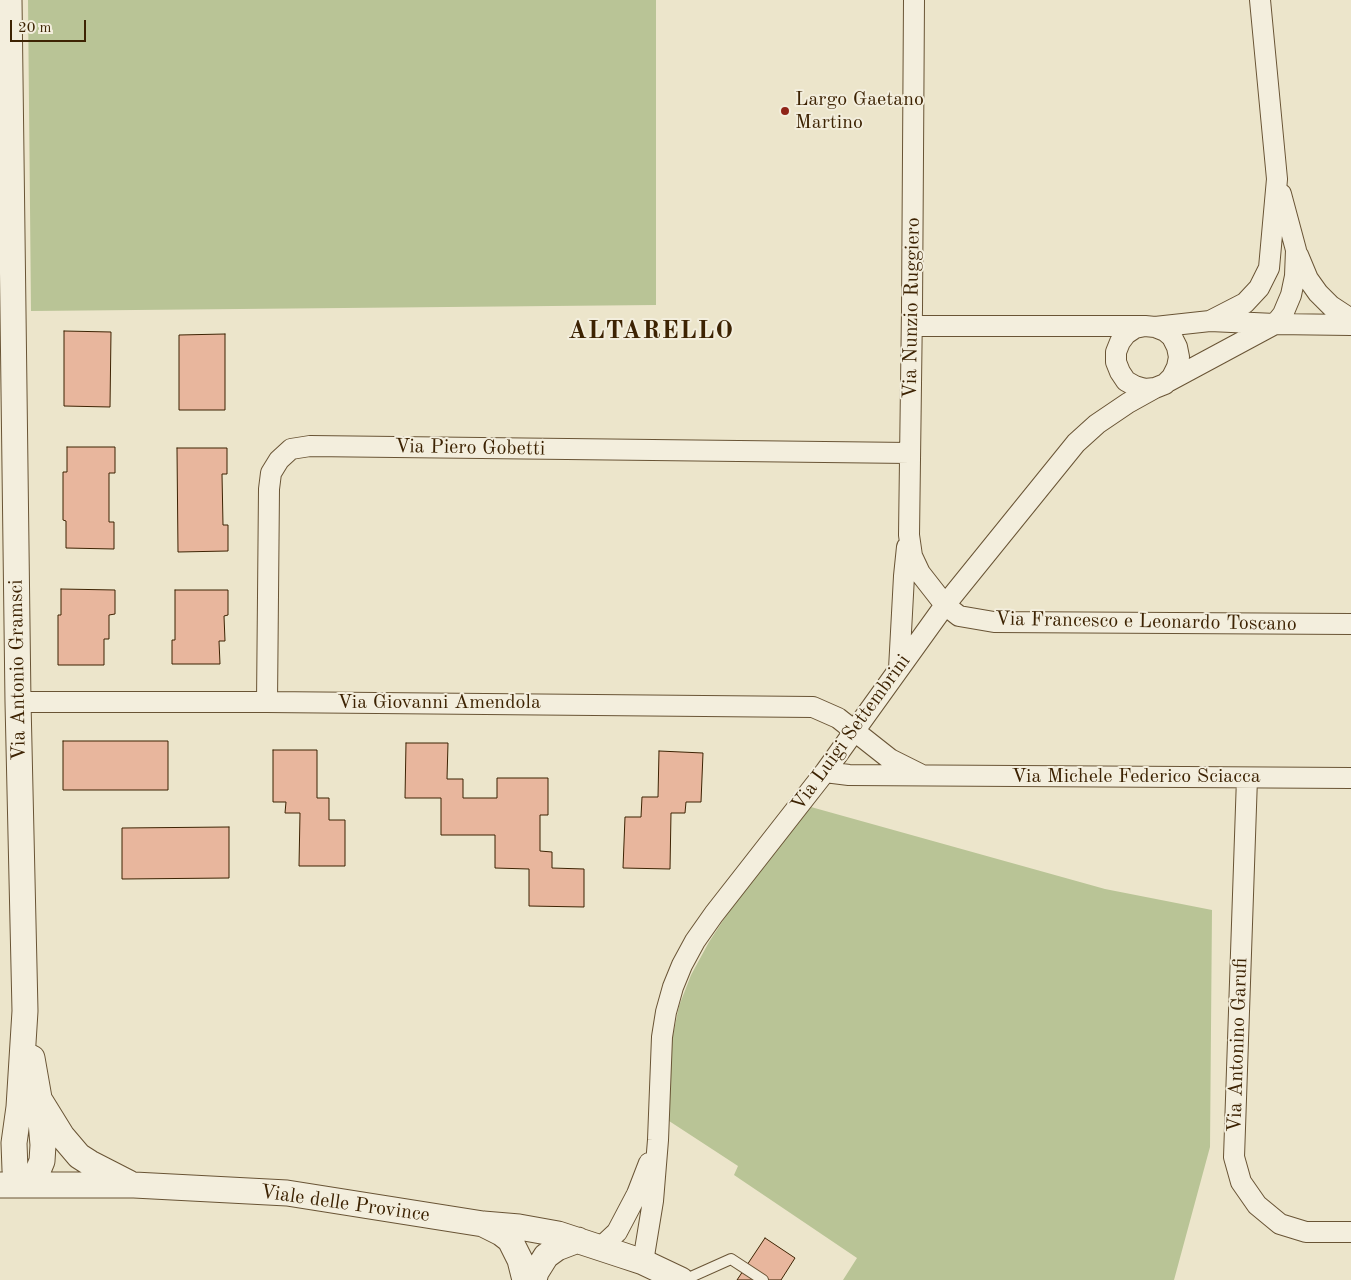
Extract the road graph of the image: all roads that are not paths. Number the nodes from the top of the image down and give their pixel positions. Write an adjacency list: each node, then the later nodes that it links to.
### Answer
1 (9, 0): 18 (street, Via Antonio Gramsci)
2 (914, 0): 10 (street, Via Nunzio Ruggiero)
3 (1260, 0): 4 (street)
4 (1277, 179): 5 (street); 7 (street)
5 (1296, 250): 6 (street); 8 (street)
6 (1351, 319)
7 (1210, 320): 8 (street); 11 (street)
8 (1275, 324): 9 (street); 12 (street, Via Luigi Settembrini)
9 (1351, 325)
10 (912, 326): 11 (street); 13 (street, Via Nunzio Ruggiero)
11 (1150, 326): 12 (street); 12 (street)
12 (1160, 386): 15 (street, Via Luigi Settembrini)
13 (910, 453): 14 (street, Via Nunzio Ruggiero); 19 (street, Via Piero Gobetti)
14 (909, 535): 15 (street, Via Nunzio Ruggiero); 17 (street)
15 (945, 605): 16 (street, Via Francesco e Leonardo Toscano); 17 (street, Via Luigi Settembrini)
16 (1351, 624)
17 (899, 668): 20 (street, Via Luigi Settembrini)
18 (18, 702): 19 (street, Via Giovanni Amendola); 25 (street, Via Antonio Gramsci)
19 (267, 702): 20 (street, Via Giovanni Amendola)
20 (854, 730): 21 (street, Via Luigi Settembrini); 22 (street, Via Giovanni Amendola)
21 (825, 772): 22 (street, Via Michele Federico Sciacca); 27 (street, Via Luigi Settembrini)
22 (922, 775): 23 (street, Via Michele Federico Sciacca)
23 (1247, 778): 24 (street, Via Michele Federico Sciacca); 31 (street, Via Antonino Garufi)
24 (1351, 778)
25 (29, 1102): 26 (street); 28 (street, Via Antonio Gramsci); 29 (street)
26 (0, 1140)
27 (658, 1140): 32 (street); 33 (street, Via Luigi Settembrini)
28 (12, 1185): 29 (street, Viale delle Province)
29 (134, 1185): 30 (street, Viale delle Province)
30 (483, 1224): 32 (street, Viale delle Province); 34 (street)
31 (1351, 1232)
32 (589, 1244): 33 (street, Viale delle Province); 35 (street)
33 (641, 1271): 36 (street, Viale delle Province)
34 (525, 1280)
35 (534, 1280)
36 (682, 1280): 37 (lane)
37 (763, 1280)

